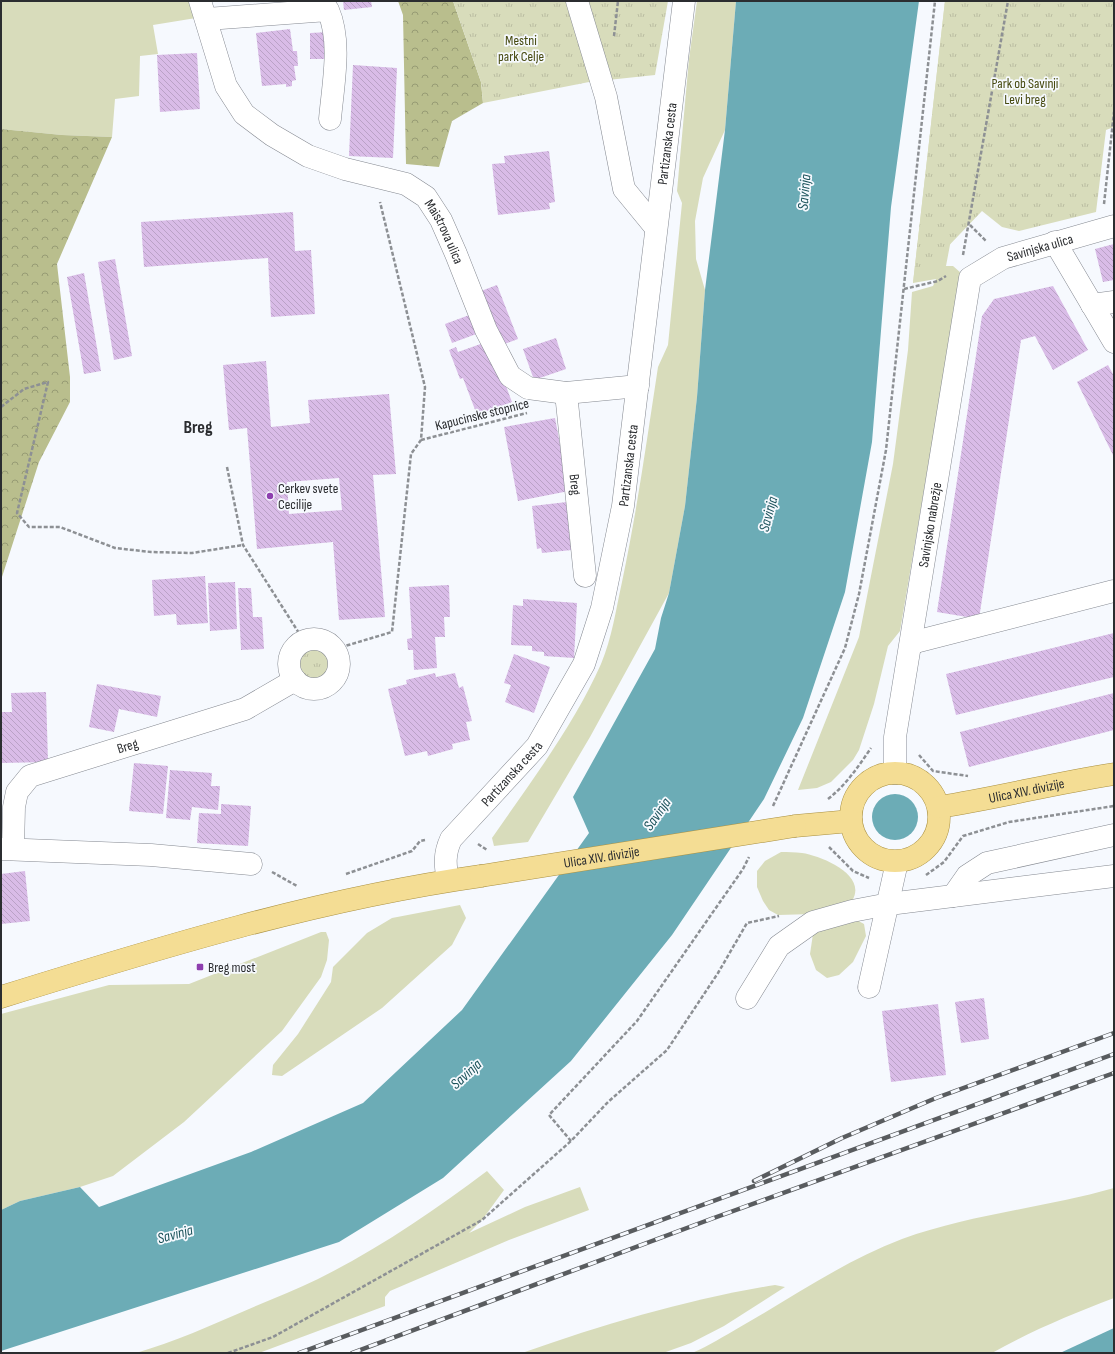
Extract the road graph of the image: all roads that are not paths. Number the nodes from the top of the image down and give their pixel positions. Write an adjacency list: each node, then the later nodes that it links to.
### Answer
1 (577, 1): 6 (street)
2 (684, 1): 6 (street, Partizanska cesta)
3 (203, 10): 4 (street); 13 (street, Maistrova ulica)
4 (330, 119)
5 (1108, 227): 7 (street, Savinjska ulica)
6 (656, 228): 12 (street, Partizanska cesta)
7 (1055, 242): 8 (street, Savinjska ulica); 10 (street)
8 (961, 270): 16 (street, Savinjsko nabrežje)
9 (1114, 302): 10 (street)
10 (1092, 305): 11 (street)
11 (1114, 342)
12 (638, 386): 13 (street, Maistrova ulica); 27 (street, Partizanska cesta)
13 (566, 393): 14 (street, Breg)
14 (585, 576)
15 (1114, 591): 16 (street)
16 (911, 642): 18 (street, Savinjsko nabrežje)
17 (295, 680): 17 (street); 23 (street, Breg)
18 (895, 773): 20 (main road); 21 (main road)
19 (1114, 774): 20 (main road, Ulica XIV. divizije)
20 (939, 807): 24 (main road)
21 (851, 821): 24 (main road); 27 (main road, Ulica XIV. divizije, bridge)
22 (1114, 835): 28 (street)
23 (7, 849): 25 (street, Breg)
24 (897, 862): 29 (street)
25 (251, 864)
26 (1114, 876): 28 (street)
27 (448, 880): 31 (main road, Ulica XIV. divizije)
28 (953, 896): 29 (street)
29 (889, 904): 30 (street); 32 (street)
30 (869, 987)
31 (1, 997)
32 (747, 998)

